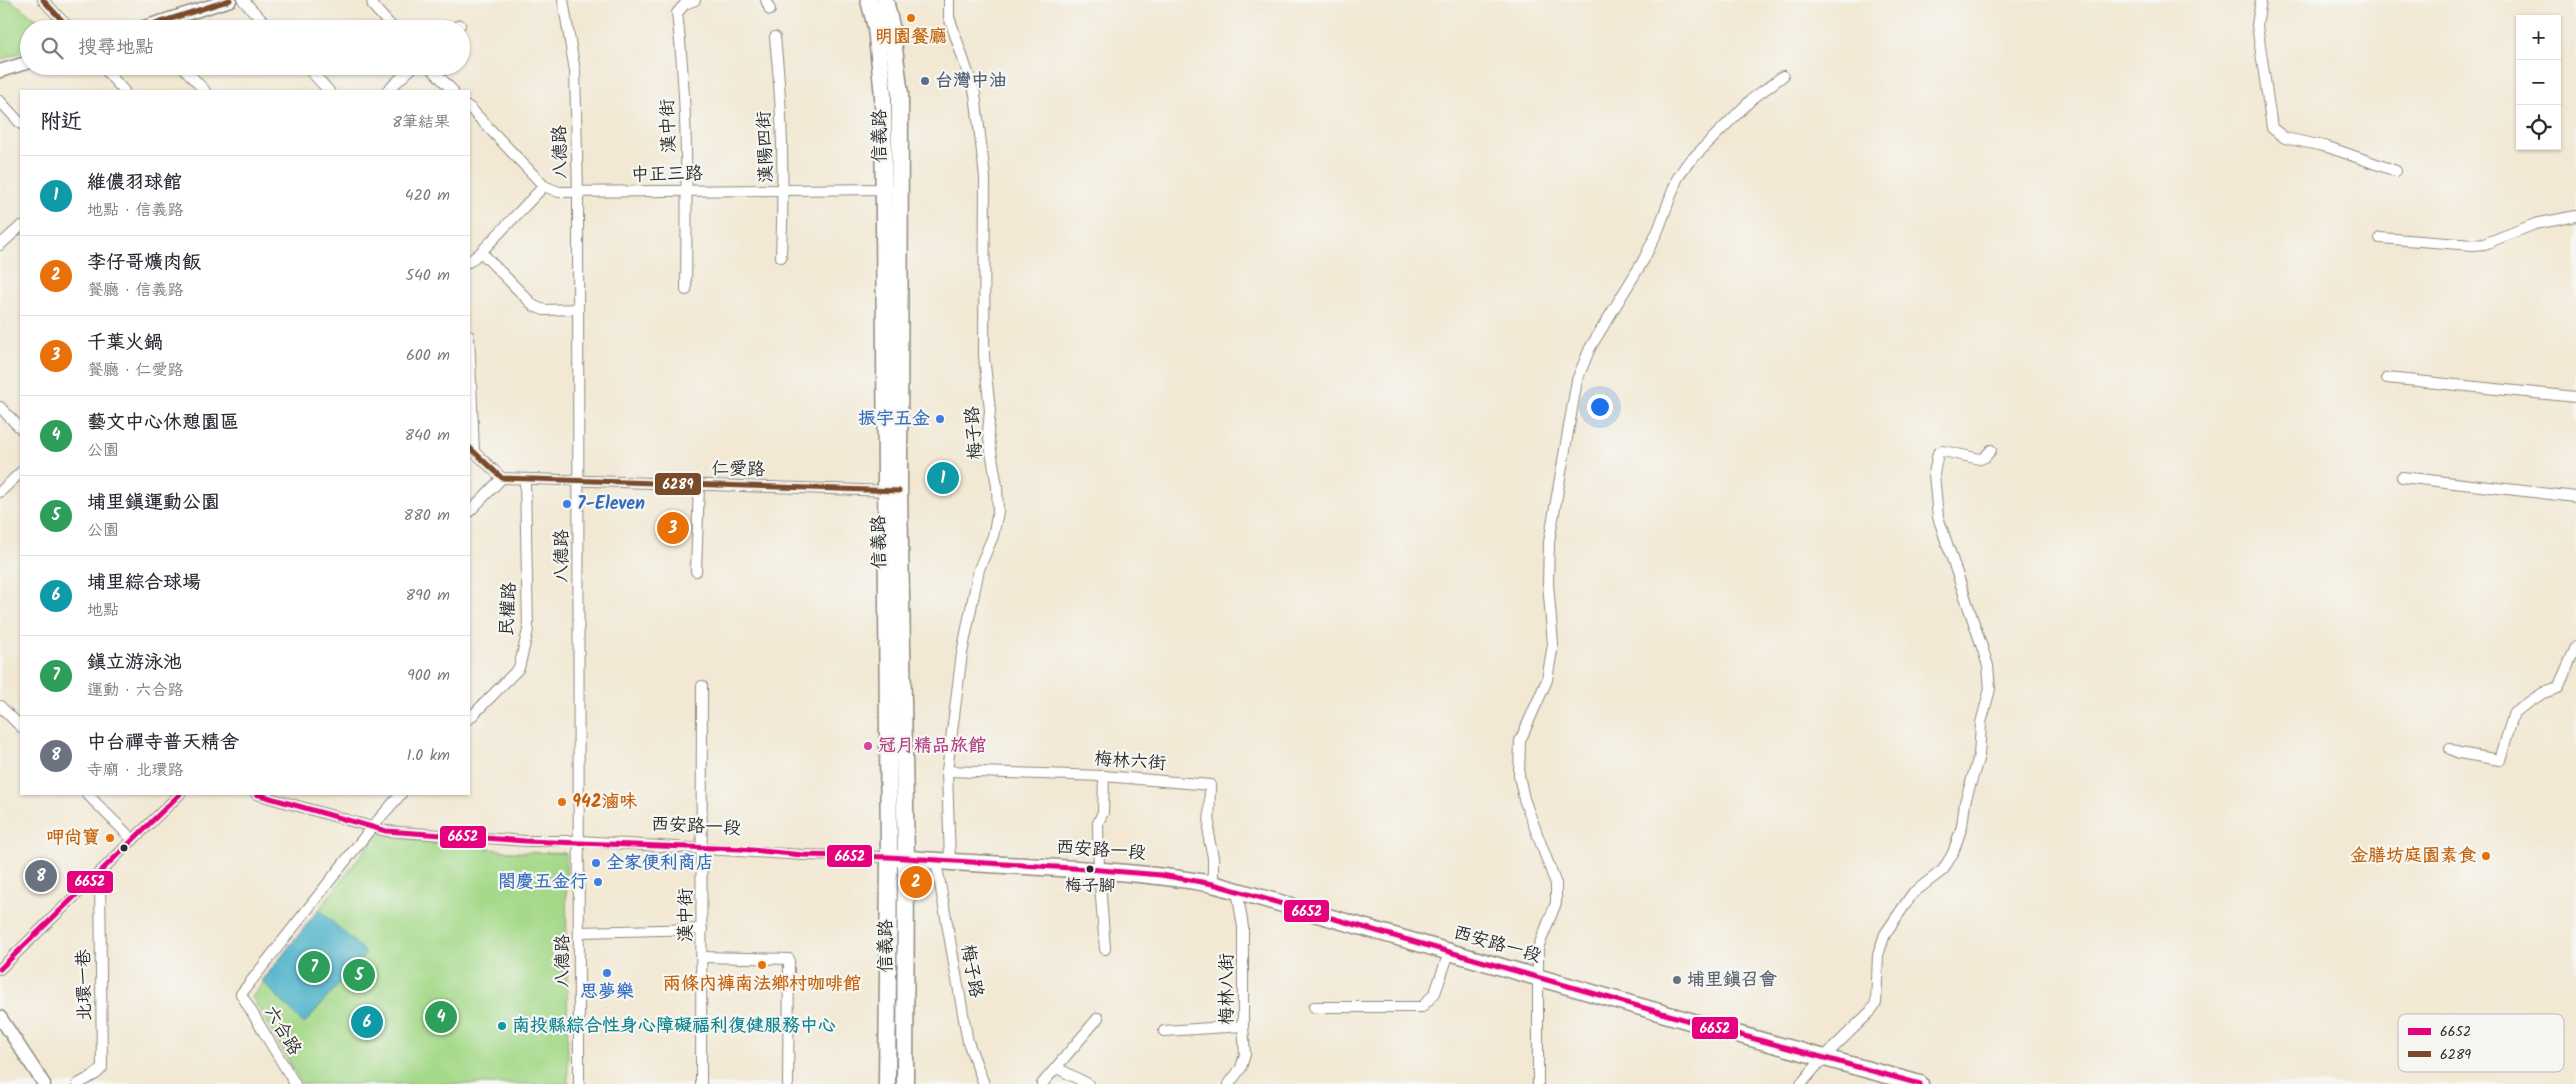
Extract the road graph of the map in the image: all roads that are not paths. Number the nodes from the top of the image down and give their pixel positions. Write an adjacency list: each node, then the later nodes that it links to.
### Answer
1 (43, 0): 11 (street)
2 (230, 0): 12 (street)
3 (243, 0): 13 (street)
4 (372, 0): 14 (street)
5 (563, 0): 38 (street, 八德路)
6 (694, 0): 36 (street, 漢中街)
7 (869, 0): 35 (main road, 信義路)
8 (885, 0): 34 (main road, 信義路)
9 (949, 0): 72 (street, 梅子路)
10 (2261, 0): 32 (street)
11 (62, 20)
12 (168, 20)
13 (262, 20)
14 (386, 20)
15 (775, 37): 37 (street, 漢陽四街)
16 (20, 65): 17 (street)
17 (0, 71)
18 (110, 75): 24 (street)
19 (190, 75): 25 (street)
20 (314, 75): 26 (street)
21 (404, 75): 27 (street)
22 (438, 75): 28 (street)
23 (1784, 76): 95 (street)
24 (123, 90)
25 (204, 90)
26 (328, 90)
27 (388, 90)
28 (452, 90)
29 (0, 101): 31 (street)
30 (470, 108): 33 (street)
31 (20, 123)
32 (2396, 171)
33 (544, 186): 38 (street, 中正三路); 43 (street)
34 (900, 188): 35 (street, 中正三路); 61 (main road, 信義路)
35 (884, 189): 37 (street, 中正三路); 61 (main road, 信義路)
36 (687, 191): 37 (street, 中正三路); 38 (street, 中正三路); 46 (street, 漢中街)
37 (783, 191): 44 (street, 漢陽四街)
38 (578, 192): 47 (street, 八德路)
39 (2576, 216): 41 (street)
40 (20, 227): 42 (street)
41 (2380, 238)
42 (0, 245)
43 (481, 252): 45 (street); 47 (street)
44 (781, 256)
45 (470, 261)
46 (686, 290)
47 (578, 310): 59 (street, 八德路)
48 (2387, 378): 50 (street)
49 (470, 393): 53 (street)
50 (2576, 397)
51 (0, 407): 52 (street)
52 (20, 428)
53 (471, 450): 57 (street)
54 (1991, 450): 101 (street)
55 (20, 473): 62 (street)
56 (2402, 477): 63 (street)
57 (502, 478): 58 (street, 仁愛路); 64 (street)
58 (525, 480): 59 (street, 仁愛路); 69 (street, 民權路)
59 (578, 481): 60 (street, 仁愛路); 80 (street, 八德路)
60 (699, 485): 61 (street, 仁愛路); 65 (street)
61 (892, 491): 82 (main road, 信義路); 83 (main road, 信義路)
62 (0, 492)
63 (2576, 497)
64 (470, 511)
65 (696, 571)
66 (2576, 646): 71 (street)
67 (702, 686): 81 (street, 漢中街)
68 (2, 712): 70 (street)
69 (470, 718)
70 (20, 726)
71 (2450, 749)
72 (947, 771): 73 (street, 梅林六街); 84 (street, 梅子路)
73 (1104, 776): 85 (street); 87 (street, 梅林六街)
74 (88, 795): 79 (street)
75 (179, 795): 79 (street)
76 (260, 795): 78 (street, 西安路一段)
77 (400, 795): 78 (street)
78 (372, 827): 80 (street, 西安路一段); 105 (street, 六合路)
79 (133, 840): 86 (street)
80 (580, 841): 81 (street, 西安路一段); 90 (street, 八德路)
81 (702, 848): 82 (street, 西安路一段); 89 (street, 漢中街)
82 (889, 857): 83 (main road, 西安路一段); 109 (main road, 信義路)
83 (906, 858): 84 (main road, 西安路一段); 110 (main road, 信義路)
84 (943, 861): 85 (main road, 西安路一段); 111 (street, 梅子路)
85 (1099, 870): 87 (main road, 西安路一段); 91 (street)
86 (100, 873): 94 (street); 104 (street, 北環一巷)
87 (1213, 884): 88 (main road, 西安路一段)
88 (1237, 890): 92 (main road, 西安路一段); 99 (street, 梅林八街)
89 (702, 929): 90 (street); 93 (street, 漢中街)
90 (579, 932): 106 (street, 八德路)
91 (1105, 949)
92 (1449, 952): 95 (main road, 西安路一段); 96 (street)
93 (702, 957): 107 (street, 漢中街); 108 (street)
94 (0, 969)
95 (1539, 978): 101 (main road, 西安路一段); 115 (street)
96 (1314, 1007)
97 (0, 1017): 103 (street)
98 (1098, 1018): 102 (street)
99 (1243, 1026): 100 (street); 114 (street, 梅林八街)
100 (1164, 1031)
101 (1823, 1058): 116 (street); 117 (main road, 西安路一段)
102 (1057, 1068): 112 (street); 113 (street)
103 (44, 1084)
104 (78, 1084)
105 (294, 1084)
106 (579, 1084)
107 (701, 1084)
108 (788, 1084)
109 (887, 1084)
110 (905, 1084)
111 (984, 1084)
112 (1042, 1084)
113 (1088, 1084)
114 (1230, 1084)
115 (1538, 1084)
116 (1801, 1084)
117 (1920, 1084)

